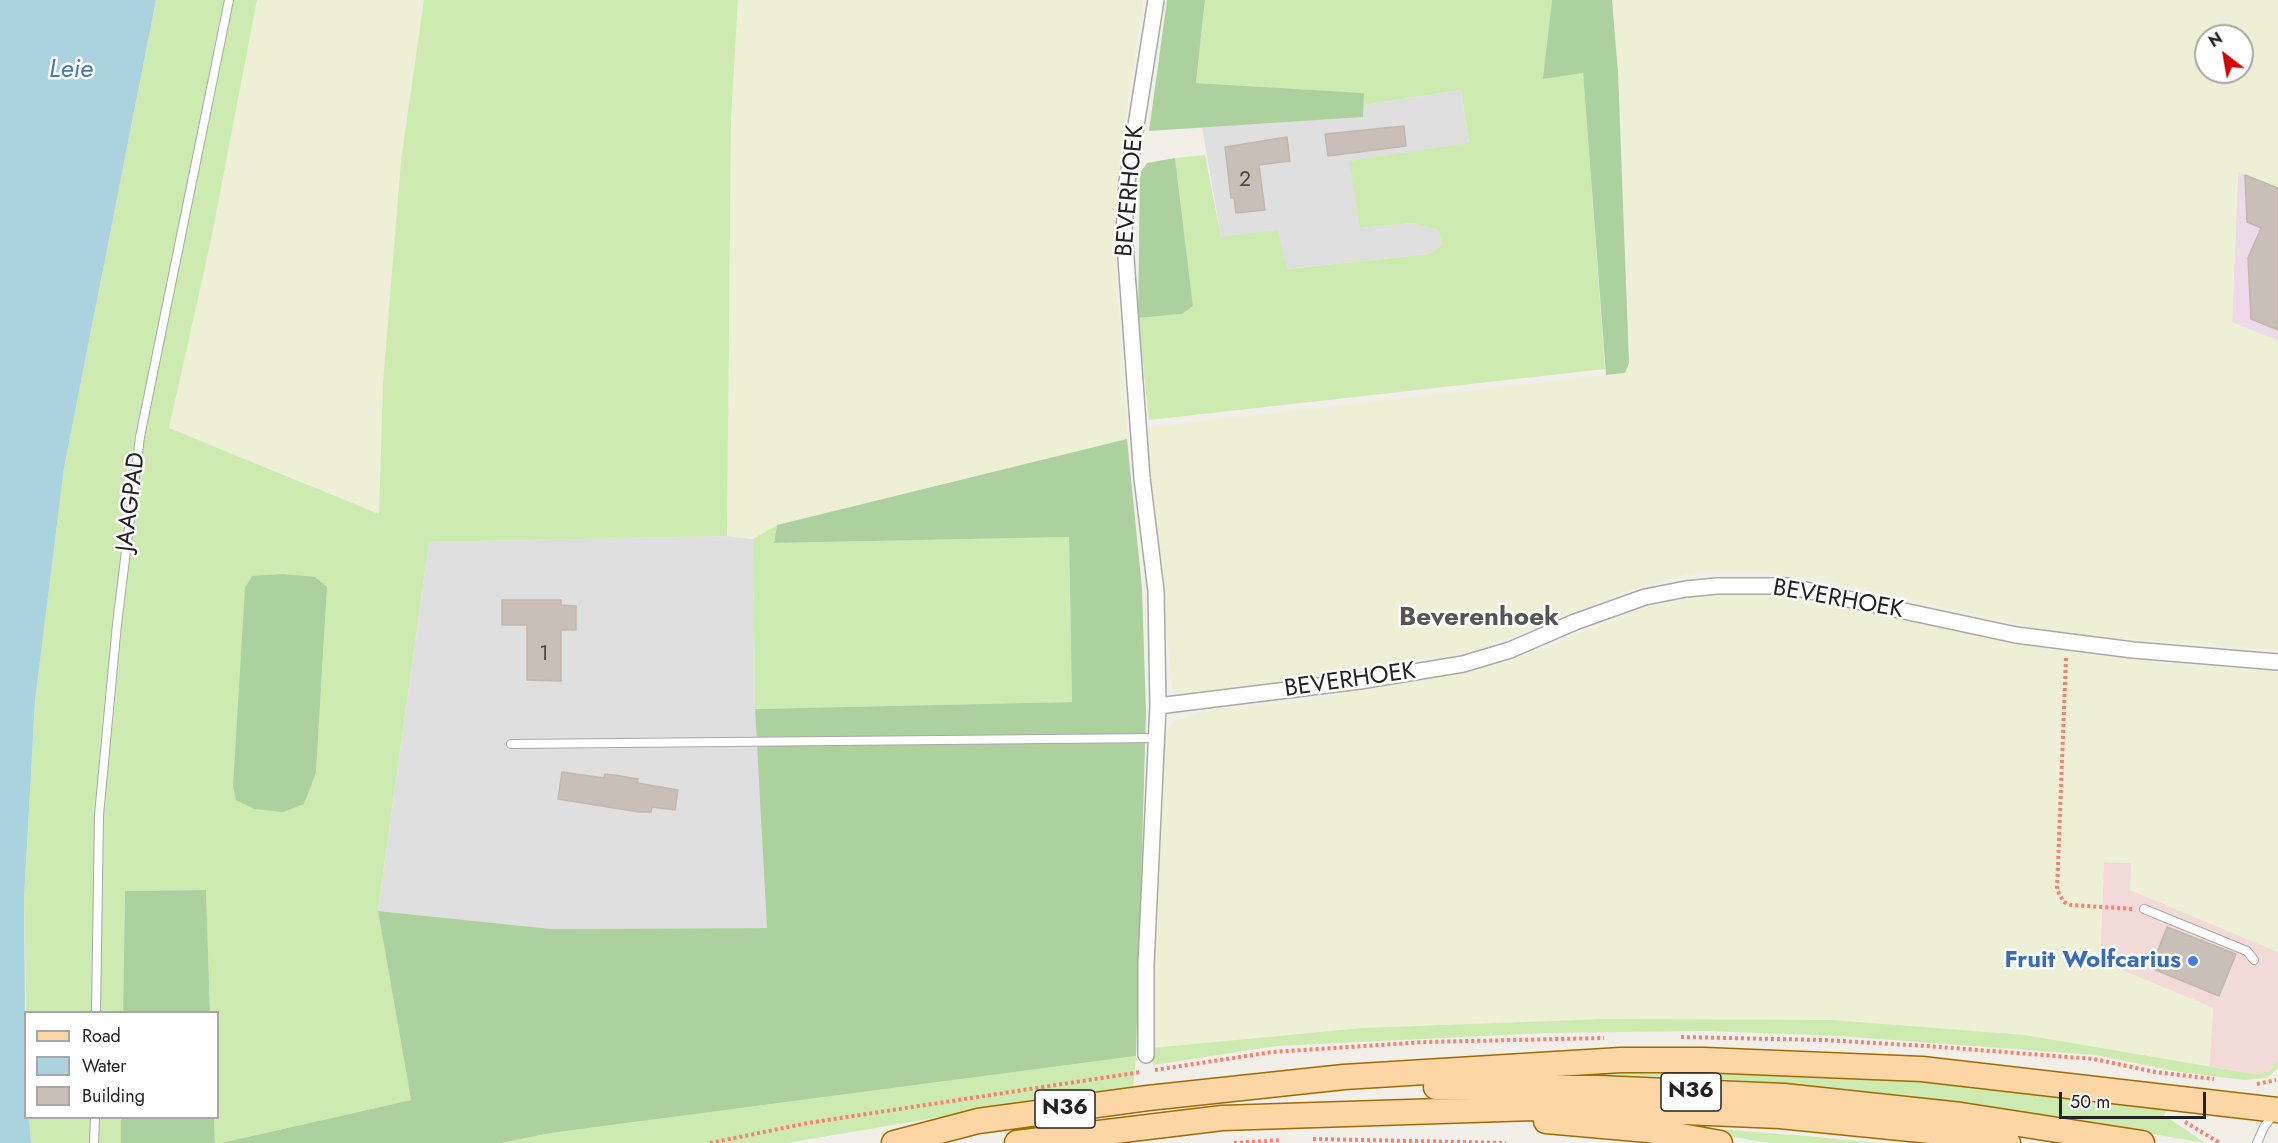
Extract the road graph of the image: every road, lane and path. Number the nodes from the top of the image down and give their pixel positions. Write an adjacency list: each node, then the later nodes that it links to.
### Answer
1 (229, 0): 10 (lane, JAAGPAD)
2 (1156, 0): 5 (street, BEVERHOEK)
3 (2066, 642): 4 (street, BEVERHOEK); 5 (street, BEVERHOEK); 8 (path)
4 (2278, 662)
5 (1158, 706): 6 (street, BEVERHOEK)
6 (1157, 738): 7 (lane); 11 (street, BEVERHOEK)
7 (511, 744)
8 (2144, 909): 9 (lane)
9 (2254, 960)
10 (96, 1011)
11 (1146, 1055)
12 (1238, 1090): 14 (main road); 20 (main road, N36); 26 (main road, N36)
13 (1430, 1110): 21 (main road, N36); 24 (main road); 25 (main road, N36)
14 (2278, 1110): 28 (lane)
15 (2176, 1117): 27 (path)
16 (95, 1119): 19 (lane)
17 (1286, 1139): 22 (path)
18 (1307, 1139): 23 (path)
19 (94, 1143)
20 (894, 1143)
21 (1017, 1143)
22 (1234, 1143)
23 (1506, 1143)
24 (1719, 1143)
25 (2008, 1143)
26 (2142, 1143)
27 (2220, 1143)
28 (2257, 1143)

